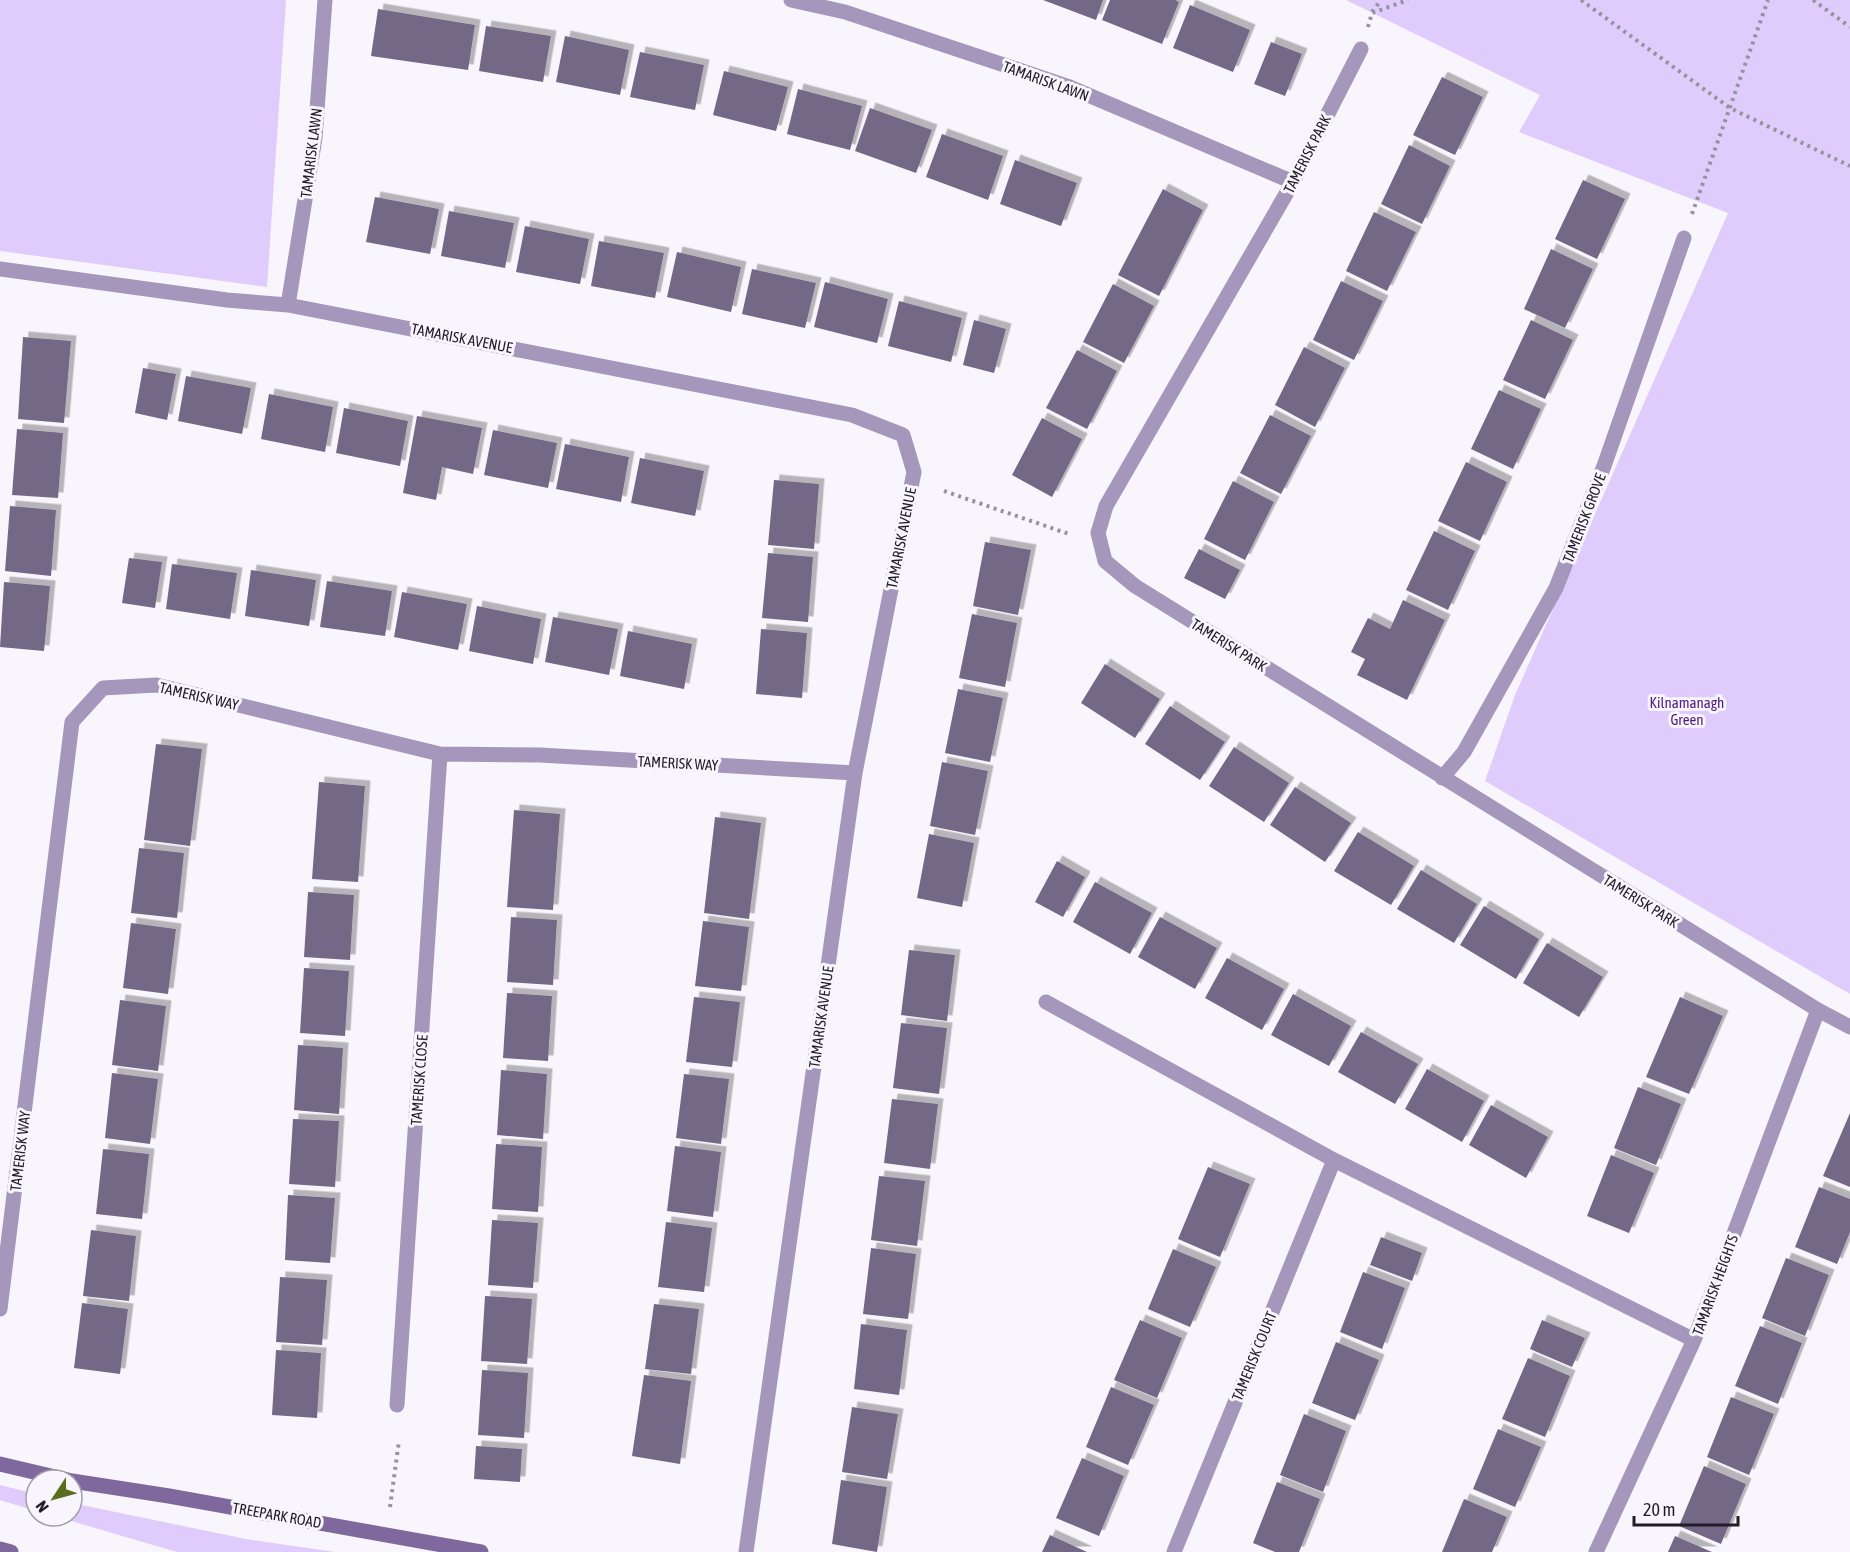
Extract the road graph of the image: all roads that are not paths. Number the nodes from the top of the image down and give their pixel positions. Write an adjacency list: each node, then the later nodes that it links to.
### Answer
1 (325, 0): 7 (street, TAMARISK LAWN)
2 (791, 0): 4 (street, TAMARISK LAWN)
3 (1361, 49): 4 (street, TAMERISK PARK)
4 (1293, 182): 10 (street, TAMERISK PARK)
5 (1684, 238): 10 (street, TAMERISK GROVE)
6 (0, 269): 7 (street, TAMARISK AVENUE)
7 (288, 304): 9 (street, TAMARISK AVENUE)
8 (440, 754): 9 (street, TAMERISK WAY); 15 (street, TAMERISK WAY); 17 (street, TAMERISK CLOSE)
9 (855, 773): 24 (street, TAMARISK AVENUE)
10 (1442, 778): 12 (street, TAMERISK PARK)
11 (1046, 1002): 14 (street)
12 (1818, 1010): 13 (street, TAMERISK PARK); 16 (street, TAMARISK HEIGHTS)
13 (1850, 1027)
14 (1334, 1160): 16 (street); 25 (street, TAMERISK COURT)
15 (0, 1309)
16 (1694, 1340): 26 (street, TAMARISK HEIGHTS)
17 (397, 1405)
18 (0, 1464): 19 (street)
19 (24, 1470)
20 (84, 1483): 23 (street, TREEPARK ROAD)
21 (0, 1549): 22 (street)
22 (11, 1552)
23 (481, 1552)
24 (746, 1552)
25 (1174, 1552)
26 (1596, 1552)

